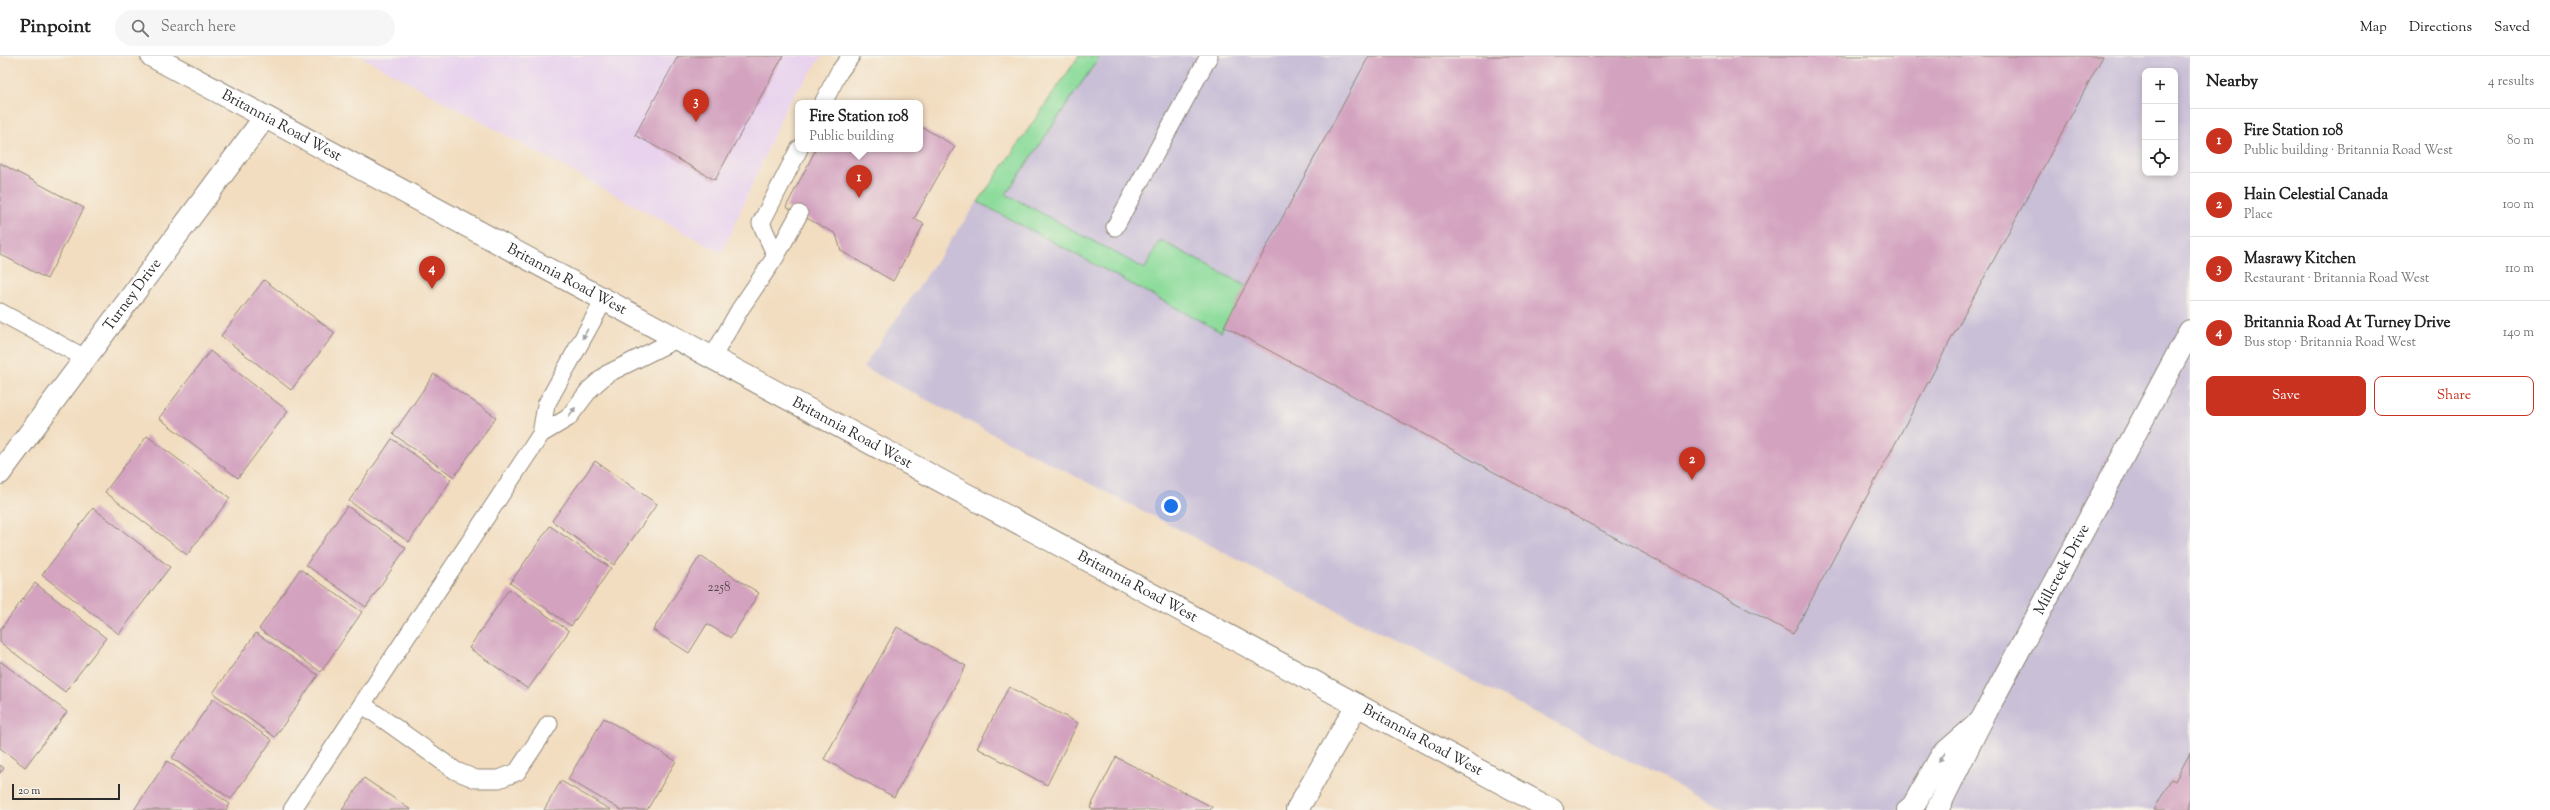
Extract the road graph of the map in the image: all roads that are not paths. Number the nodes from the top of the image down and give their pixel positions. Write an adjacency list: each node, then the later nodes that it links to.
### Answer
1 (152, 56): 5 (main road, Britannia Road West)
2 (851, 56): 4 (lane)
3 (1209, 56): 8 (lane)
4 (825, 100)
5 (265, 117): 10 (main road, Britannia Road West); 14 (main road, Turney Drive)
6 (798, 152): 9 (lane)
7 (799, 214): 9 (lane)
8 (1115, 228)
9 (776, 256): 15 (lane)
10 (604, 300): 13 (main road, Britannia Road West); 16 (lane, one-way to 16)
11 (0, 312): 14 (lane)
12 (2190, 331): 20 (main road, Millcreek Drive)
13 (677, 339): 15 (main road, Britannia Road West); 16 (lane, one-way to 13)
14 (85, 358): 17 (main road, Turney Drive)
15 (712, 358): 19 (main road, Britannia Road West)
16 (541, 434): 18 (lane)
17 (0, 472)
18 (362, 704): 21 (lane); 22 (lane)
19 (1357, 705): 23 (main road); 24 (main road, Britannia Road West)
20 (1981, 721): 25 (main road, one-way to 25); 26 (main road, Millcreek Drive)
21 (549, 724)
22 (292, 810)
23 (1298, 810)
24 (1552, 810)
25 (1908, 810)
26 (1937, 810)

